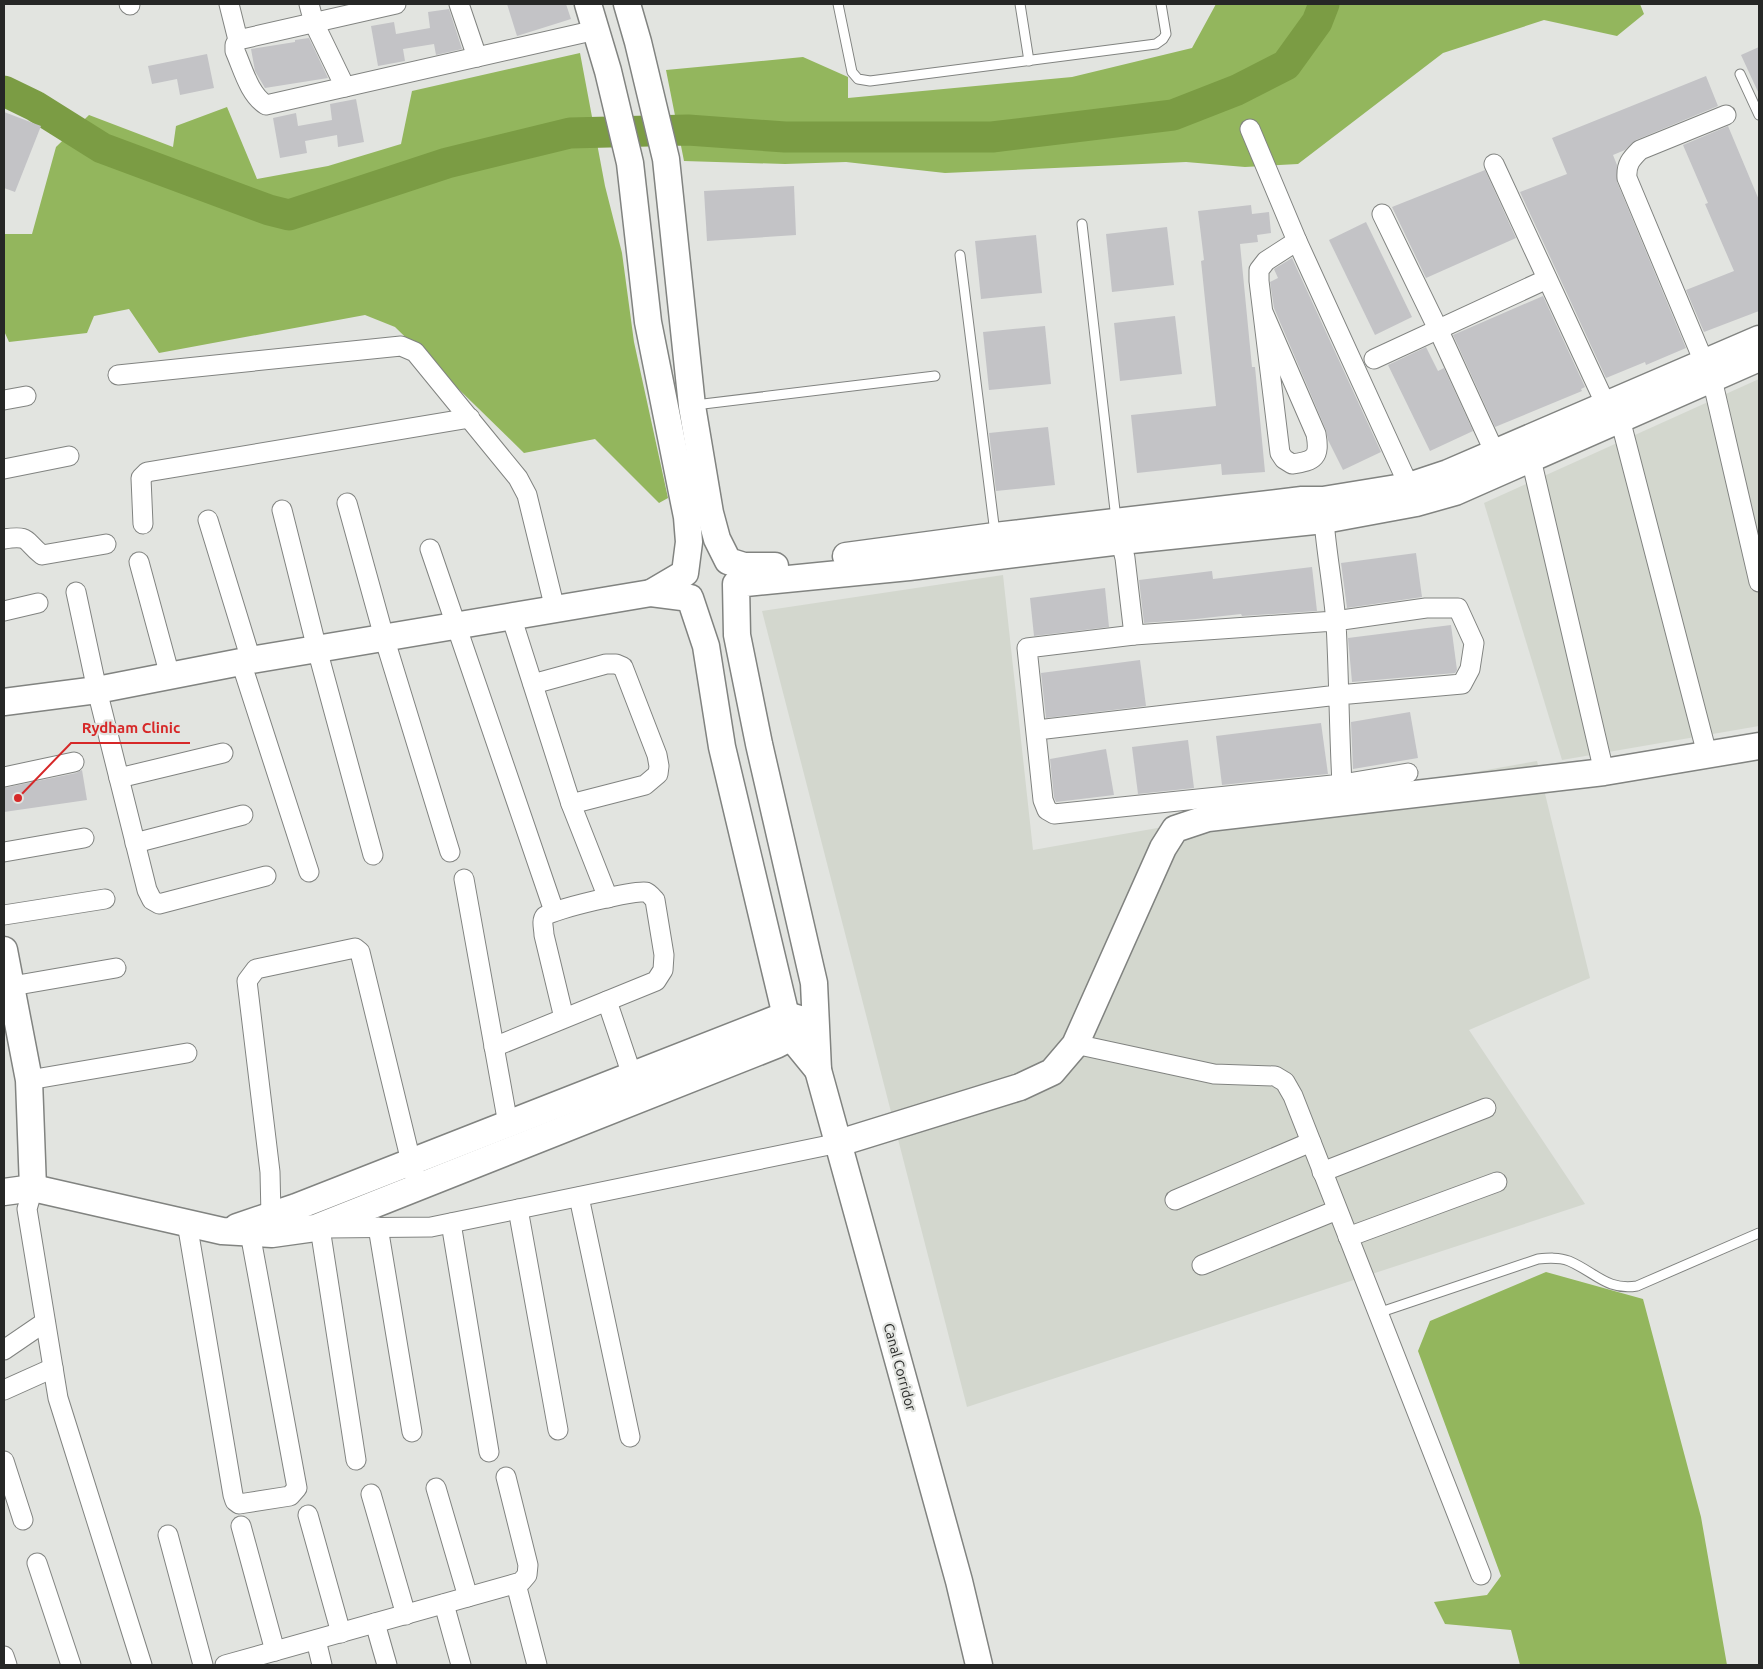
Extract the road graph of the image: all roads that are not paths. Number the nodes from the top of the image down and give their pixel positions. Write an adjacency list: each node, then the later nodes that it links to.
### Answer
1 (229, 4): 12 (street)
2 (309, 4): 10 (street)
3 (393, 4): 10 (street)
4 (459, 4): 13 (street)
5 (588, 4): 11 (street)
6 (627, 4): 36 (street)
7 (838, 4): 14 (lane)
8 (1020, 4): 14 (lane)
9 (1161, 4): 14 (lane)
10 (314, 23): 12 (street); 16 (street)
11 (596, 30): 13 (street); 55 (street)
12 (238, 40): 16 (street)
13 (477, 57): 16 (street)
14 (1029, 61)
15 (1740, 74): 18 (lane)
16 (345, 86)
17 (1726, 115): 31 (street)
18 (1759, 115)
19 (1250, 129): 23 (street)
20 (1494, 164): 25 (street)
21 (1382, 214): 27 (street)
22 (1082, 224): 49 (lane)
23 (1297, 241): 26 (street); 43 (street)
24 (960, 255): 50 (lane)
25 (1546, 279): 27 (street); 37 (street)
26 (1263, 312): 26 (street)
27 (1438, 329): 30 (street); 39 (street)
28 (1759, 338): 31 (street)
29 (1759, 358): 31 (street)
30 (1374, 360)
31 (1708, 371): 37 (street); 57 (street)
32 (118, 375): 38 (street)
33 (935, 376): 36 (lane)
34 (26, 396): 35 (street)
35 (4, 400)
36 (692, 406): 56 (street)
37 (1613, 412): 39 (street); 41 (street); 79 (street)
38 (470, 418): 48 (street); 62 (street)
39 (1494, 453): 43 (street)
40 (69, 456): 42 (street)
41 (1531, 459): 43 (street); 81 (street)
42 (4, 468)
43 (1422, 489): 46 (street)
44 (347, 503): 68 (street)
45 (282, 510): 69 (street)
46 (1323, 510): 49 (street); 65 (street)
47 (208, 520): 70 (street)
48 (143, 524)
49 (1119, 531): 50 (street); 56 (street); 67 (street)
50 (995, 536): 56 (street)
51 (4, 539): 52 (street)
52 (106, 544)
53 (430, 550): 66 (street)
54 (140, 562): 71 (street)
55 (685, 573): 56 (street); 59 (street); 60 (street)
56 (732, 573): 60 (street); 105 (street)
57 (1759, 582)
58 (76, 592): 73 (street)
59 (651, 593): 60 (street); 62 (street)
60 (690, 598): 106 (street)
61 (38, 603): 63 (street)
62 (555, 609): 64 (street)
63 (4, 611)
64 (511, 616): 66 (street); 72 (street)
65 (1336, 621): 67 (street); 74 (street); 74 (street)
66 (457, 625): 68 (street); 98 (street)
67 (1134, 636): 76 (street)
68 (384, 638): 69 (street); 91 (street)
69 (317, 649): 70 (street); 92 (street)
70 (246, 661): 71 (street); 93 (street)
71 (170, 676): 73 (street)
72 (533, 684): 86 (street); 86 (street)
73 (97, 690): 75 (street); 84 (street)
74 (1338, 695): 76 (street); 85 (street)
75 (4, 702)
76 (1036, 730): 85 (street)
77 (1759, 746): 79 (street)
78 (223, 754): 84 (street)
79 (1707, 754): 81 (street)
80 (74, 762): 83 (street)
81 (1604, 772): 107 (street)
82 (1408, 773): 85 (street)
83 (4, 777)
84 (119, 778): 89 (street)
85 (1342, 784)
86 (571, 804): 96 (street)
87 (242, 815): 89 (street)
88 (84, 838): 90 (street)
89 (135, 843): 94 (street)
90 (4, 852)
91 (450, 852)
92 (373, 855)
93 (309, 872)
94 (266, 876)
95 (464, 878): 108 (street)
96 (608, 898): 98 (street); 103 (street)
97 (105, 899): 99 (street)
98 (554, 911): 104 (street)
99 (4, 915)
100 (4, 950): 102 (street)
101 (116, 968): 102 (street)
102 (12, 986): 111 (street)
103 (607, 1001): 104 (street); 112 (street)
104 (564, 1018): 108 (street)
105 (816, 1024): 106 (street); 110 (street)
106 (788, 1026): 110 (street); 112 (street)
107 (1075, 1044): 115 (street); 116 (street)
108 (494, 1047): 114 (street)
109 (187, 1053): 111 (street)
110 (818, 1070): 116 (street, Canal Corridor)
111 (29, 1080): 121 (street)
112 (636, 1087): 114 (street); 120 (street)
113 (1486, 1108): 118 (street)
114 (508, 1124): 117 (street)
115 (1311, 1142): 118 (street); 124 (street)
116 (839, 1143): 123 (street); 176 (street, Canal Corridor)
117 (411, 1162): 120 (street); 127 (street); 127 (street)
118 (1322, 1172): 126 (street)
119 (1497, 1182): 135 (street)
120 (418, 1187): 131 (street)
121 (32, 1188): 122 (street); 128 (street); 138 (street)
122 (4, 1192)
123 (579, 1196): 125 (street); 144 (street)
124 (1175, 1200)
125 (518, 1209): 129 (street); 142 (street)
126 (1337, 1210): 135 (street); 136 (street)
127 (271, 1216): 132 (street)
128 (187, 1223): 132 (street); 133 (street)
129 (450, 1223): 130 (street); 145 (street)
130 (378, 1227): 131 (street); 143 (street)
131 (318, 1228): 133 (street); 146 (street)
132 (222, 1231): 133 (street)
133 (250, 1233)
134 (1759, 1233): 137 (lane)
135 (1348, 1237): 137 (street)
136 (1202, 1265)
137 (1378, 1313): 156 (street)
138 (45, 1322): 139 (street); 140 (street)
139 (4, 1350)
140 (53, 1368): 141 (street); 169 (street)
141 (4, 1390)
142 (558, 1430)
143 (412, 1432)
144 (630, 1437)
145 (489, 1452)
146 (356, 1460)
147 (4, 1461): 152 (street)
148 (506, 1477): 157 (street)
149 (436, 1488): 158 (street)
150 (371, 1494): 160 (street)
151 (308, 1515): 162 (street)
152 (23, 1520)
153 (241, 1526): 164 (street)
154 (168, 1535): 170 (street)
155 (37, 1563): 168 (street)
156 (1481, 1575)
157 (516, 1584): 158 (street); 175 (street)
158 (468, 1597): 159 (street)
159 (444, 1604): 160 (street); 174 (street)
160 (406, 1615): 161 (street)
161 (375, 1623): 162 (street); 173 (street)
162 (341, 1632): 163 (street)
163 (316, 1640): 164 (street); 172 (street)
164 (275, 1651): 166 (street)
165 (4, 1656): 167 (street)
166 (247, 1662): 171 (street)
167 (7, 1665)
168 (71, 1665)
169 (142, 1665)
170 (203, 1665)
171 (225, 1665)
172 (322, 1665)
173 (387, 1665)
174 (461, 1665)
175 (537, 1665)
176 (979, 1665)

